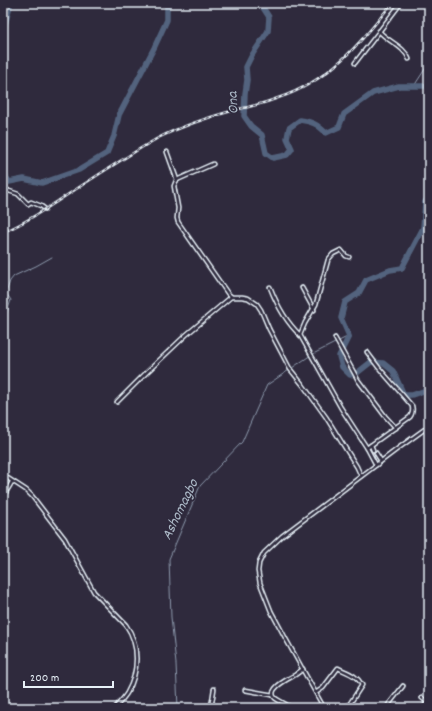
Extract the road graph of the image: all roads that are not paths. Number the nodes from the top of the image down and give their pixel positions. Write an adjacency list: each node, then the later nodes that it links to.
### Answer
1 (87, 3): 2 (street)
2 (94, 3)
3 (401, 3): 4 (street)
4 (380, 31): 5 (street); 6 (street)
5 (409, 59)
6 (355, 63)
7 (167, 152): 9 (street)
8 (213, 164): 9 (street)
9 (177, 180): 15 (street)
10 (3, 188): 11 (street)
11 (45, 209)
12 (349, 257): 16 (street)
13 (270, 287): 17 (street)
14 (302, 288): 16 (street)
15 (232, 297): 20 (street); 30 (street)
16 (314, 310): 17 (street)
17 (300, 335): 24 (street)
18 (335, 338): 22 (street)
19 (367, 352): 22 (street)
20 (117, 402)
21 (429, 426): 27 (street)
22 (396, 428): 23 (street)
23 (371, 446): 24 (street); 25 (street)
24 (367, 448): 28 (street)
25 (373, 450)
26 (376, 453): 27 (street)
27 (381, 461): 28 (street)
28 (376, 465): 30 (street)
29 (3, 475): 31 (street)
30 (361, 476): 33 (street)
31 (12, 482): 32 (street); 41 (street)
32 (3, 497)
33 (303, 669): 37 (street); 38 (street)
34 (403, 686): 46 (street)
35 (214, 690): 42 (street)
36 (245, 690): 38 (street)
37 (315, 692): 44 (street); 45 (street)
38 (273, 695): 43 (street)
39 (422, 698): 40 (street)
40 (428, 703): 47 (street)
41 (115, 708)
42 (211, 708)
43 (291, 708)
44 (324, 708)
45 (347, 708)
46 (386, 708)
47 (423, 708)

